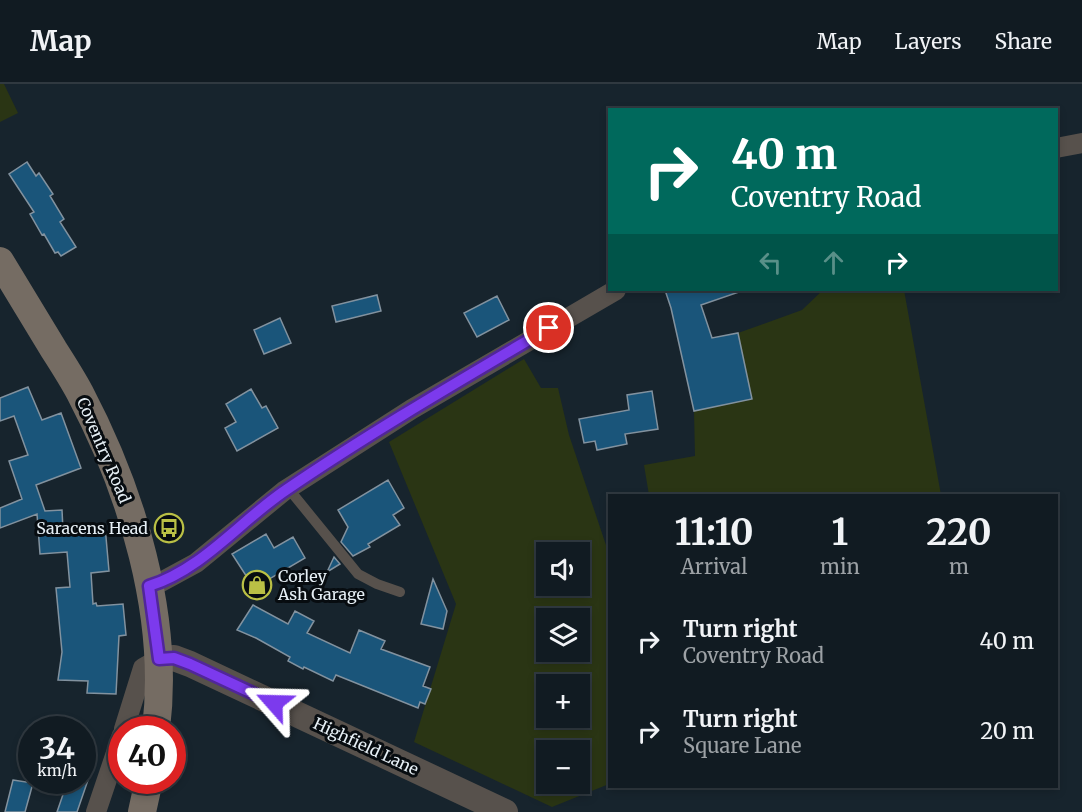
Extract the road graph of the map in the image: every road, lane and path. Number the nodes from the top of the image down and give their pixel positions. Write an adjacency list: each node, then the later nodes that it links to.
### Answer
1 (1082, 143): 2 (street)
2 (1058, 148)
3 (0, 261): 6 (main road, Coventry Road)
4 (614, 291): 5 (street)
5 (288, 489): 6 (street); 7 (lane)
6 (149, 586): 8 (main road, Coventry Road)
7 (400, 592)
8 (159, 659): 9 (street); 10 (main road, Coventry Road); 15 (street, Highfield Lane)
9 (128, 716)
10 (157, 716)
11 (108, 776): 13 (street)
12 (146, 794): 14 (main road)
13 (96, 812)
14 (142, 812)
15 (505, 812)

